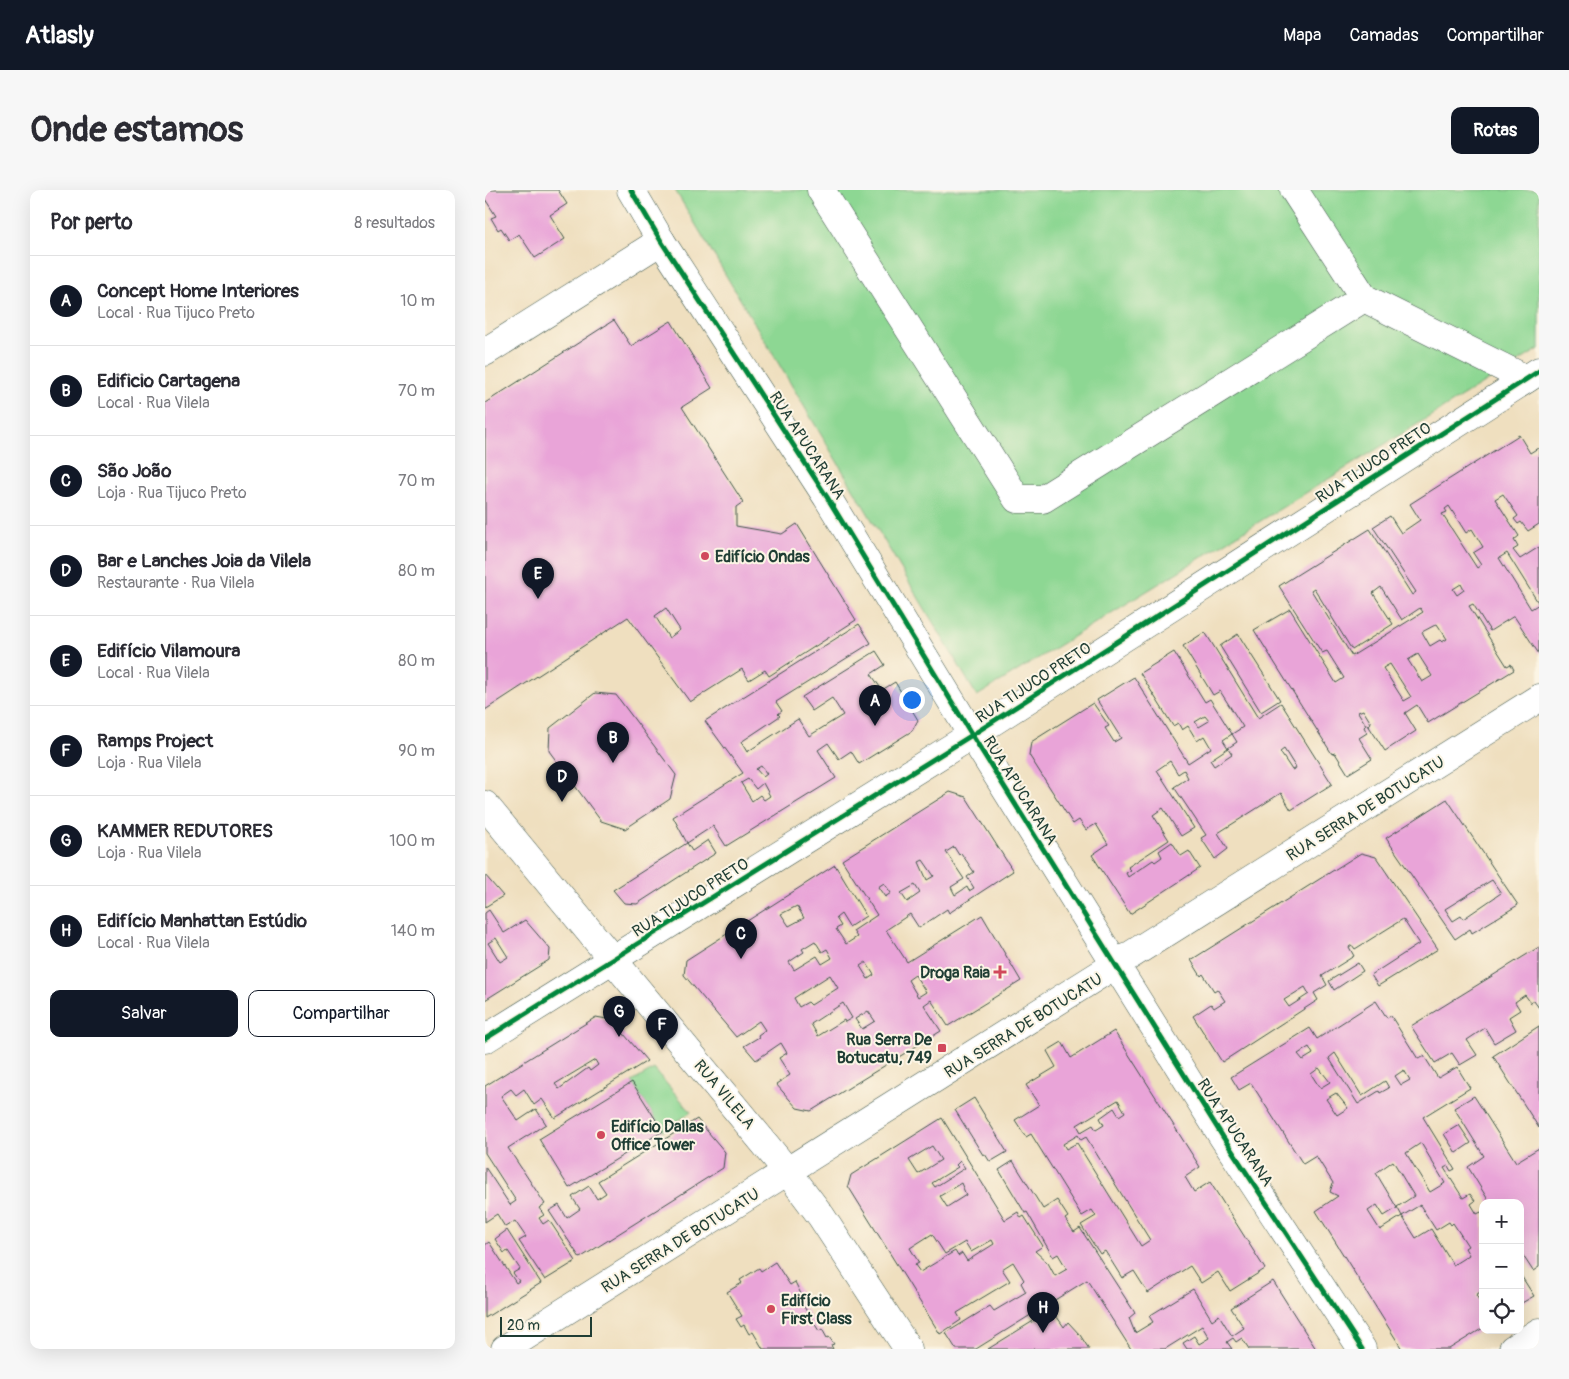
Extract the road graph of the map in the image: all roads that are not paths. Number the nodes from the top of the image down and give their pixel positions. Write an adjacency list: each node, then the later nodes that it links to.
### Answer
1 (631, 190): 4 (street, RUA APUCARANA)
2 (821, 190): 5 (street)
3 (1294, 190): 5 (street)
4 (661, 241): 6 (street); 9 (street, RUA APUCARANA)
5 (1364, 298): 7 (street)
6 (485, 352)
7 (1532, 375): 9 (street, RUA TIJUCO PRETO)
8 (1539, 698): 12 (street, RUA SERRA DE BOTUCATU)
9 (972, 736): 11 (street, RUA TIJUCO PRETO); 12 (street, RUA APUCARANA)
10 (485, 805): 11 (street, RUA VILELA)
11 (614, 959): 13 (street, RUA TIJUCO PRETO); 14 (street, RUA VILELA)
12 (1117, 966): 14 (street, RUA SERRA DE BOTUCATU); 18 (street, RUA APUCARANA)
13 (485, 1040)
14 (788, 1172): 16 (street, RUA SERRA DE BOTUCATU); 17 (street, RUA VILELA)
15 (1539, 1332): 19 (street)
16 (505, 1349)
17 (908, 1349)
18 (1362, 1349)
19 (1513, 1349)

